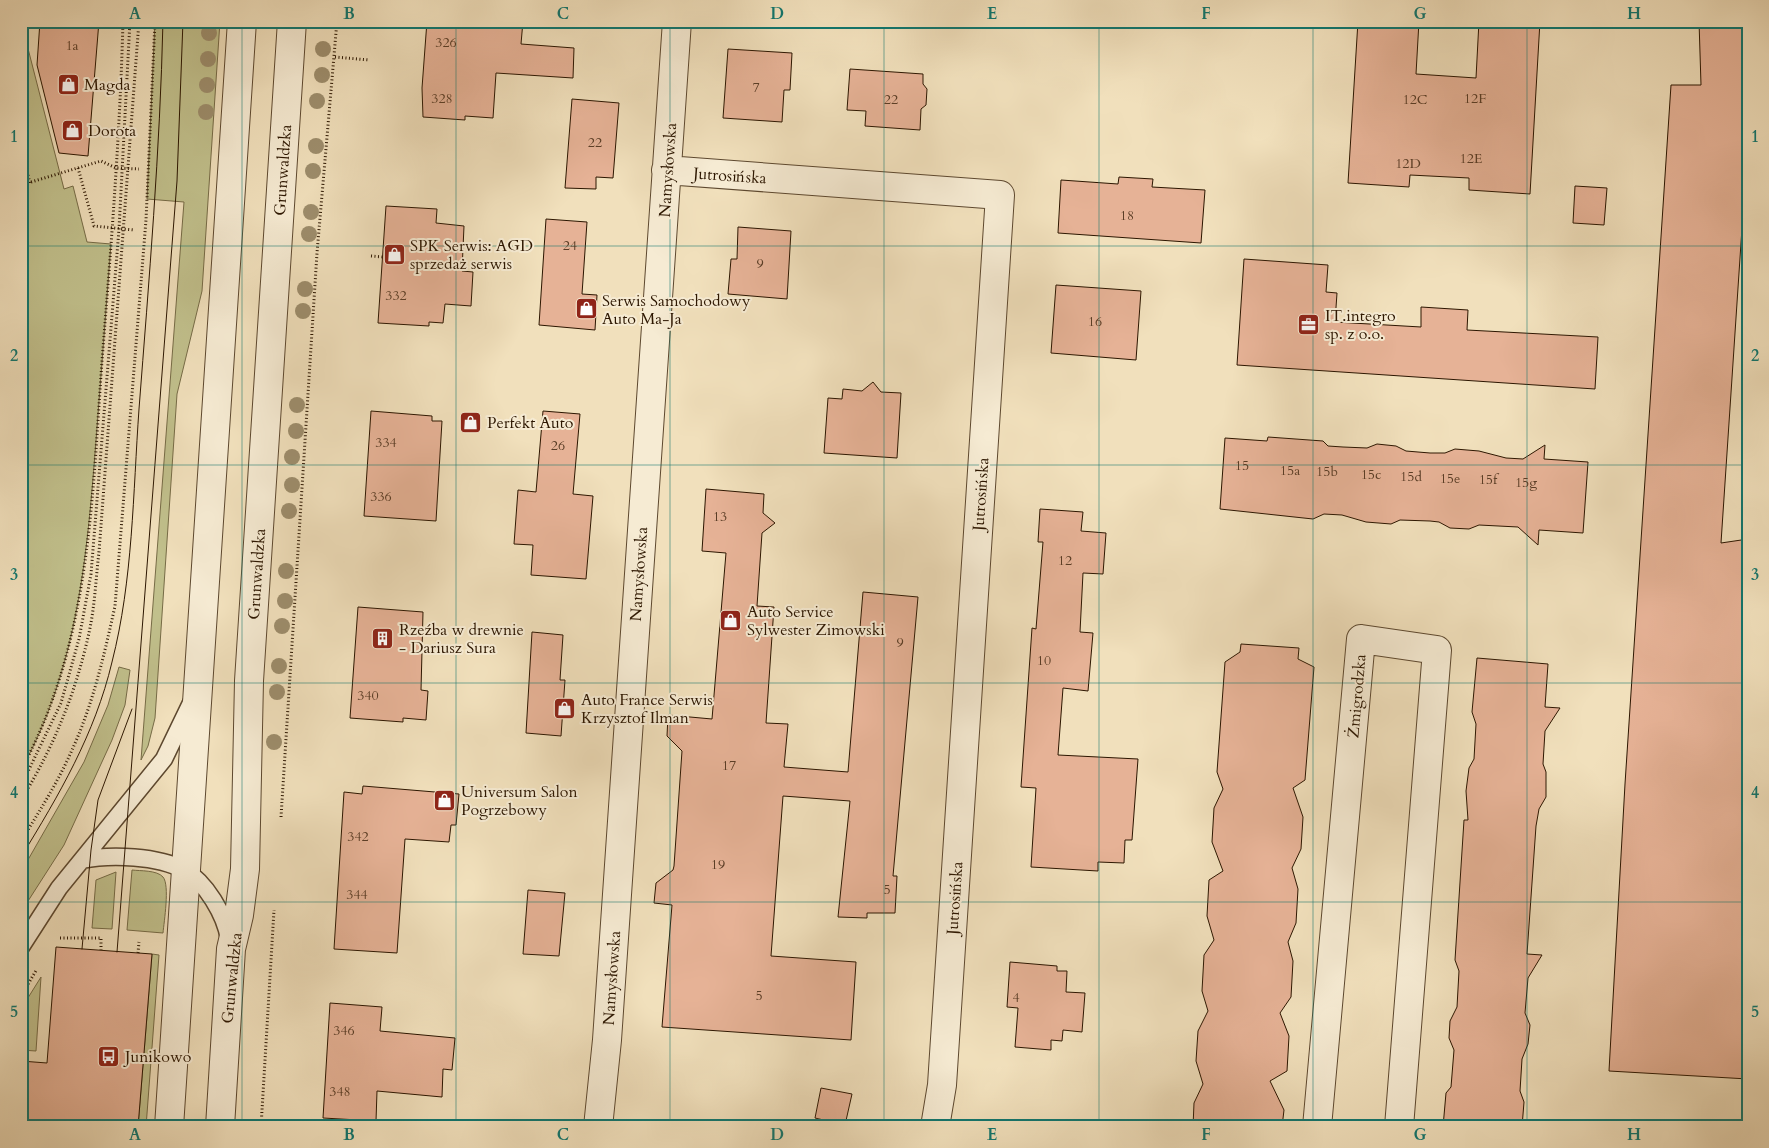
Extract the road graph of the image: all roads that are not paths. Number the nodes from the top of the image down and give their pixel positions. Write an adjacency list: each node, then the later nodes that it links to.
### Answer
1 (242, 21): 5 (street)
2 (292, 21): 9 (street, Grunwaldzka)
3 (677, 21): 4 (street, Namysłowska)
4 (666, 170): 12 (street, Namysłowska); 13 (street, Jutrosińska)
5 (199, 677): 6 (lane); 7 (street)
6 (82, 860): 7 (lane); 8 (lane)
7 (185, 870): 9 (lane); 10 (street)
8 (21, 947)
9 (231, 949): 11 (street, Grunwaldzka)
10 (169, 1127)
11 (220, 1127)
12 (598, 1127)
13 (935, 1127)
14 (1317, 1127): 15 (street, Żmigrodzka)
15 (1399, 1127)

